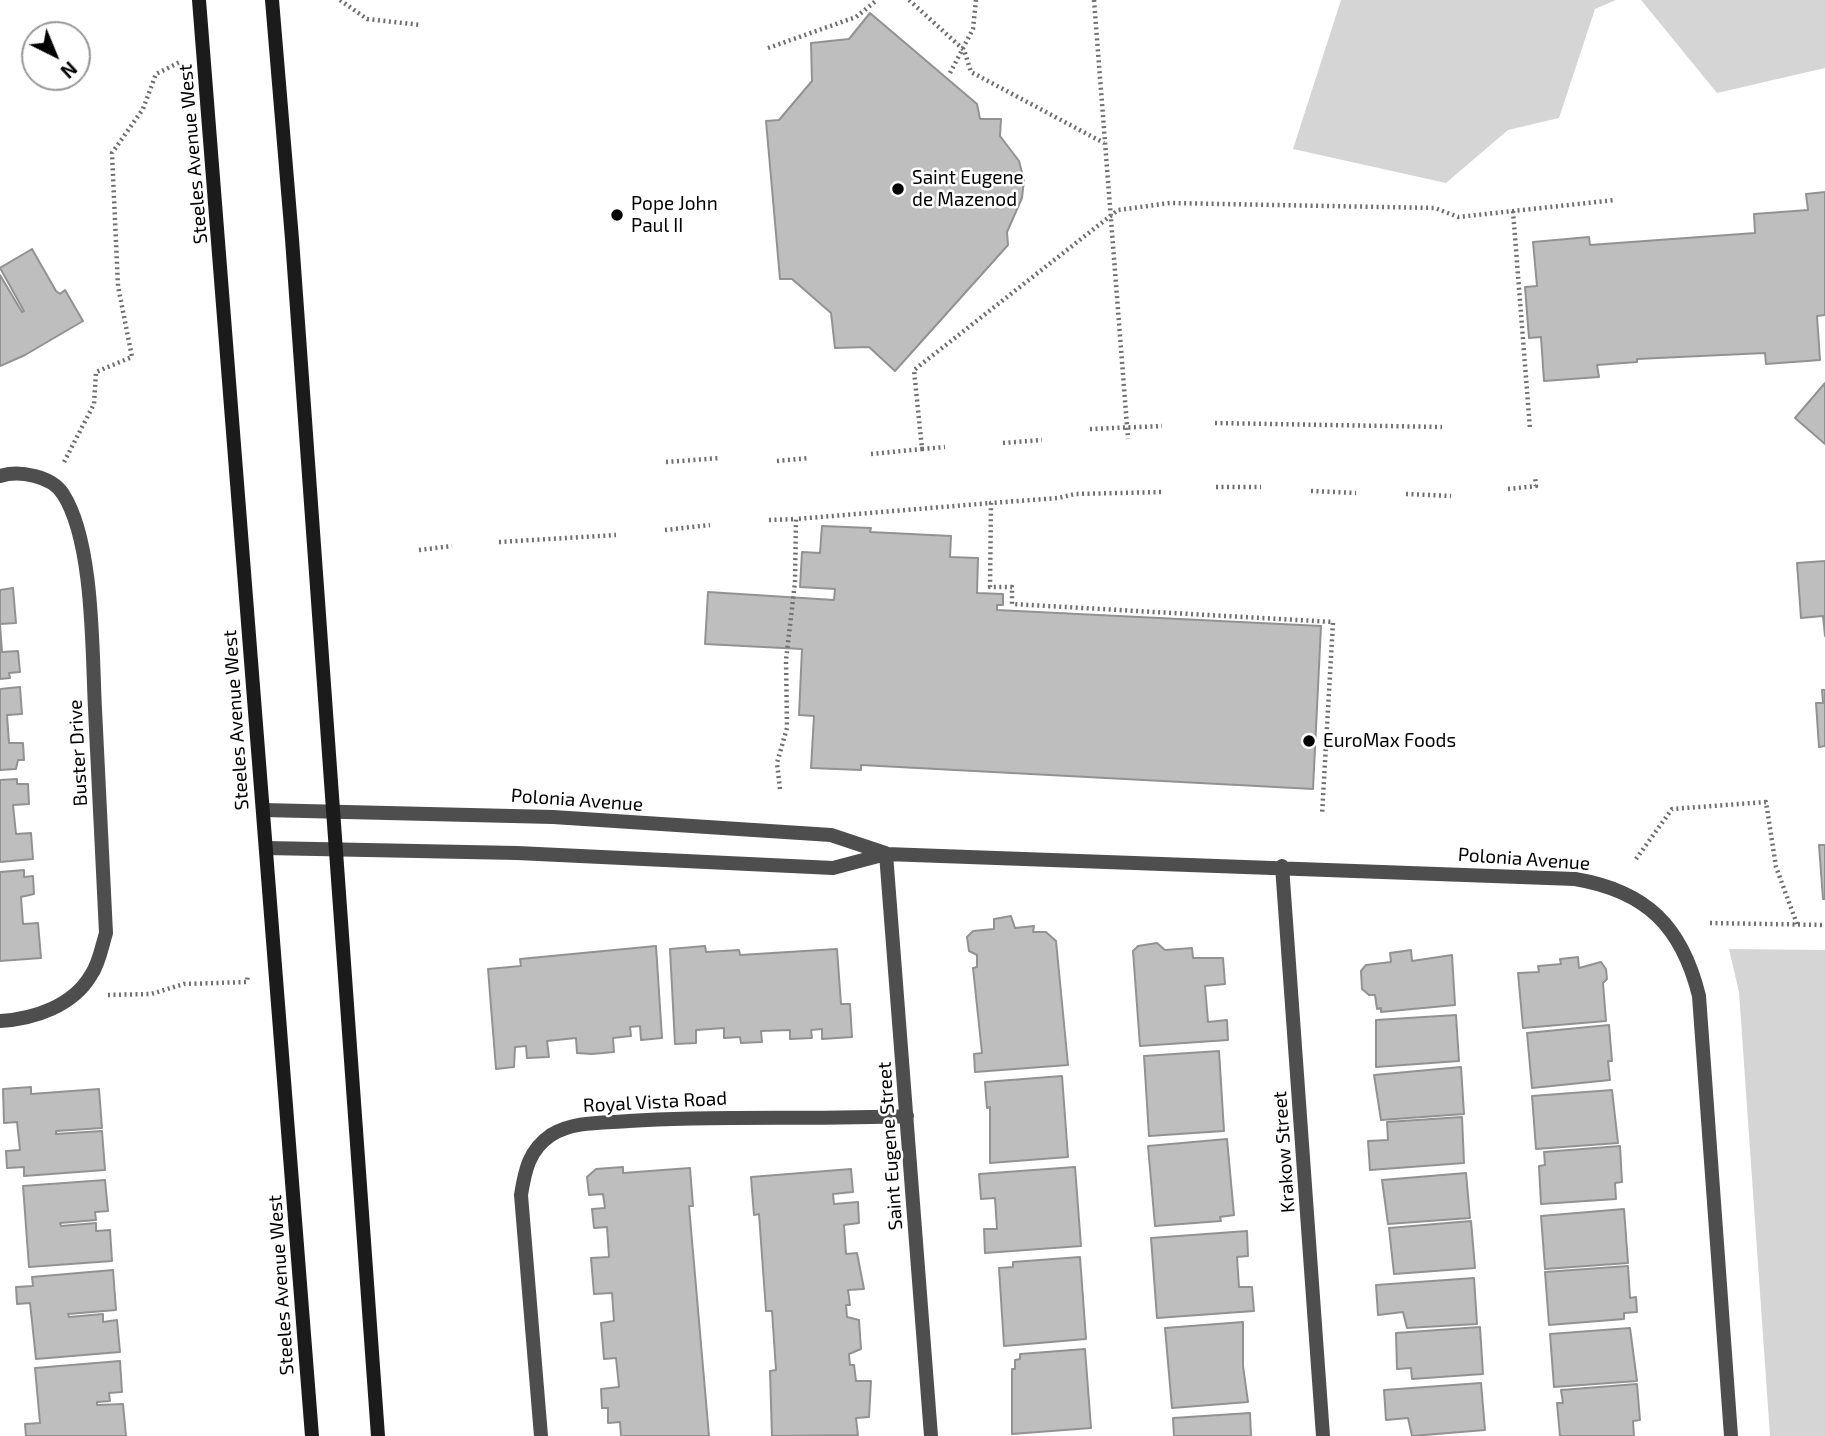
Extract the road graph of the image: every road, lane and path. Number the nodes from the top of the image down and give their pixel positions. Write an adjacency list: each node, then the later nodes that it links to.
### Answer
1 (199, 0): 10 (main road, Steeles Avenue West)
2 (272, 0): 57 (main road)
3 (340, 0): 8 (path)
4 (877, 0): 9 (path)
5 (909, 0): 11 (path)
6 (976, 0): 11 (path)
7 (1094, 0): 13 (path)
8 (421, 25)
9 (768, 48)
10 (204, 50): 35 (path); 56 (main road, Steeles Avenue West)
11 (964, 50): 12 (path); 13 (path)
12 (950, 74)
13 (1105, 144): 16 (path)
14 (1615, 200): 15 (path)
15 (1513, 211): 16 (path); 22 (path)
16 (1111, 218): 19 (path); 27 (path)
17 (1215, 423): 20 (path)
18 (1162, 426): 19 (path)
19 (1126, 427): 21 (path); 23 (path)
20 (1442, 427)
21 (1090, 429)
22 (1530, 429)
23 (1128, 439)
24 (1042, 440): 25 (path)
25 (1003, 443)
26 (945, 447): 27 (path)
27 (922, 449): 28 (path)
28 (872, 454)
29 (720, 458): 32 (path)
30 (809, 458): 31 (path)
31 (777, 461)
32 (666, 463)
33 (0, 476): 35 (street)
34 (1535, 477): 39 (path)
35 (52, 485): 68 (street, Buster Drive)
36 (1130, 486): 43 (path)
37 (1216, 487): 38 (path)
38 (1261, 487)
39 (1508, 489)
40 (1311, 491): 42 (path)
41 (1161, 492): 43 (path)
42 (1356, 493)
43 (1130, 494): 46 (path)
44 (1406, 494): 45 (path)
45 (1451, 496)
46 (991, 503): 47 (path); 58 (path)
47 (796, 519): 48 (path); 55 (path)
48 (769, 520)
49 (710, 525): 50 (path)
50 (664, 530)
51 (616, 535): 52 (path)
52 (499, 542)
53 (452, 547): 54 (path)
54 (419, 550)
55 (780, 789)
56 (263, 810): 57 (street, Polonia Avenue); 59 (main road, Steeles Avenue West)
57 (332, 810): 60 (main road); 61 (street, Polonia Avenue)
58 (1322, 815)
59 (266, 848): 60 (street, Polonia Avenue); 71 (main road, Steeles Avenue West)
60 (335, 849): 61 (street, Polonia Avenue); 72 (main road)
61 (887, 854): 63 (street, Polonia Avenue); 70 (street, Saint Eugene Street)
62 (1636, 859): 65 (path)
63 (1282, 866): 75 (street, Krakow Street); 76 (street, Polonia Avenue)
64 (1710, 923): 65 (path)
65 (1797, 924): 66 (path)
66 (1825, 925)
67 (248, 971): 68 (path)
68 (72, 995): 69 (street, Buster Drive)
69 (0, 1021)
70 (907, 1116): 73 (street, Royal Vista Road); 74 (street, Saint Eugene Street)
71 (312, 1436)
72 (378, 1436)
73 (541, 1436)
74 (931, 1436)
75 (1323, 1436)
76 (1731, 1436)

